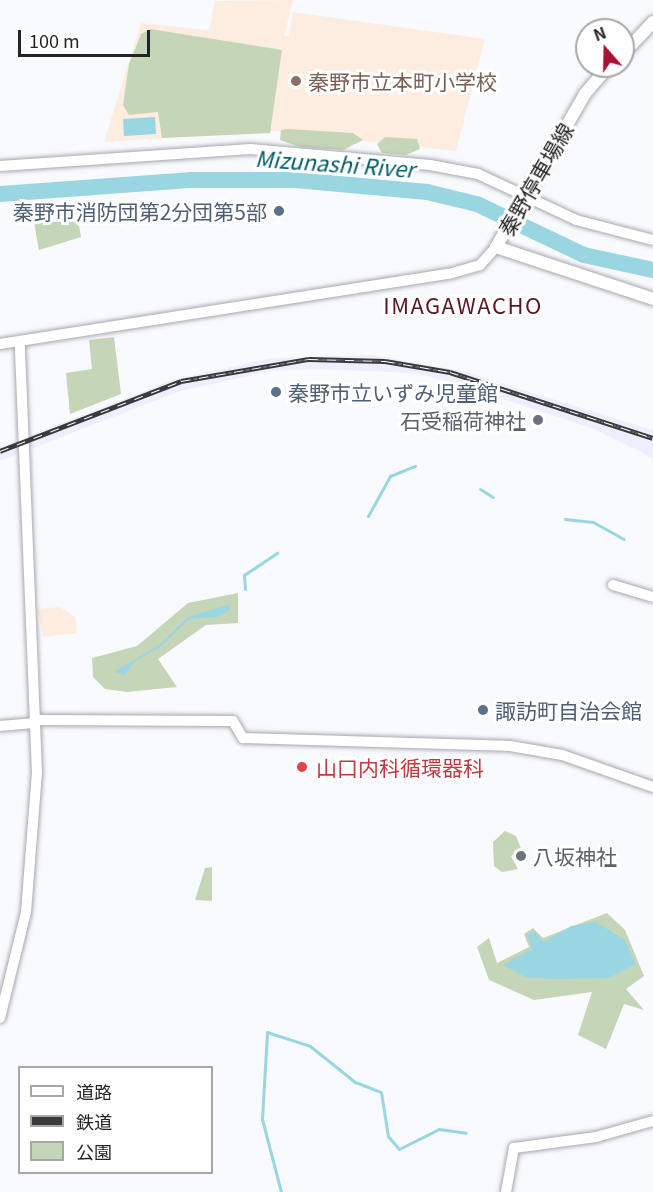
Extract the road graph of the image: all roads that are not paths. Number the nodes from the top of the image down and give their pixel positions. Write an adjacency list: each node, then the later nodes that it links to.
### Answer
1 (653, 22): 2 (main road)
2 (635, 41)
3 (599, 78): 5 (main road, 秦野停車場線)
4 (0, 166): 5 (street)
5 (523, 200): 6 (street); 7 (main road, 秦野停車場線)
6 (653, 240)
7 (497, 244): 8 (main road, 秦野停車場線); 9 (street)
8 (653, 299)
9 (20, 341): 10 (street); 13 (street)
10 (0, 344)
11 (613, 585): 12 (street)
12 (653, 597)
13 (36, 721): 14 (street); 15 (street); 16 (street)
14 (0, 726)
15 (653, 787)
16 (0, 1018)
17 (653, 1121): 18 (street)
18 (506, 1192)

